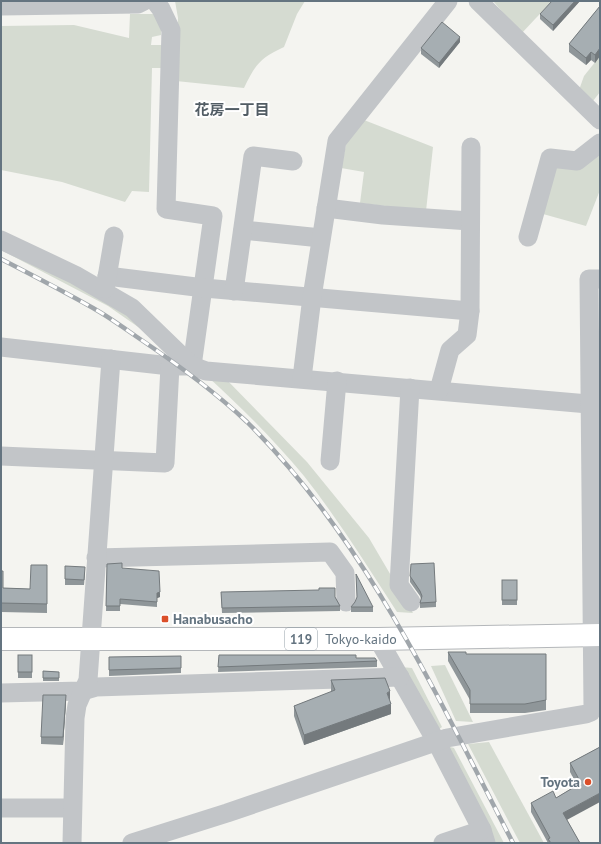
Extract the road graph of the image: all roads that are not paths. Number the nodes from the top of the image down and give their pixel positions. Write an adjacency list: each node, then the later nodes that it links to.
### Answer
1 (144, 1): 5 (street)
2 (155, 1): 19 (street)
3 (448, 1): 10 (street)
4 (478, 1): 6 (street)
5 (1, 6)
6 (597, 111)
7 (600, 143): 14 (street)
8 (471, 146): 11 (street)
9 (293, 161): 12 (street)
10 (326, 208): 11 (street); 15 (street)
11 (470, 221): 22 (street)
12 (243, 230): 15 (street); 20 (street)
13 (114, 236): 18 (street)
14 (528, 237)
15 (321, 238): 21 (street)
16 (1, 240): 18 (street)
17 (600, 279): 31 (street)
18 (106, 284): 19 (street); 26 (street)
19 (204, 288): 20 (street); 26 (street)
20 (234, 291): 21 (street)
21 (312, 297): 22 (street); 27 (street)
22 (470, 311): 30 (street)
23 (1, 347): 24 (street)
24 (111, 359): 25 (street); 33 (street)
25 (170, 366): 26 (street); 33 (street)
26 (192, 366): 27 (street)
27 (302, 378): 28 (street)
28 (337, 381): 29 (street); 34 (street)
29 (410, 388): 30 (street); 37 (street)
30 (438, 390): 31 (street)
31 (595, 405): 38 (street)
32 (1, 456): 33 (street)
33 (103, 460): 35 (street)
34 (330, 461)
35 (96, 558): 36 (street); 39 (street)
36 (346, 602)
37 (411, 602)
38 (597, 635): 41 (highway, Tokyo-kaido / 119); 45 (street)
39 (90, 638): 40 (highway, Tokyo-kaido / 119); 41 (highway, Tokyo-kaido / 119); 43 (street)
40 (1, 639)
41 (378, 639): 42 (street)
42 (400, 677): 43 (street); 45 (street)
43 (82, 691): 44 (street); 47 (street)
44 (1, 693)
45 (436, 741): 48 (street); 50 (street)
46 (1, 808): 47 (street)
47 (72, 808): 49 (street)
48 (484, 837): 51 (street)
49 (72, 843)
50 (132, 843)
51 (443, 843)

